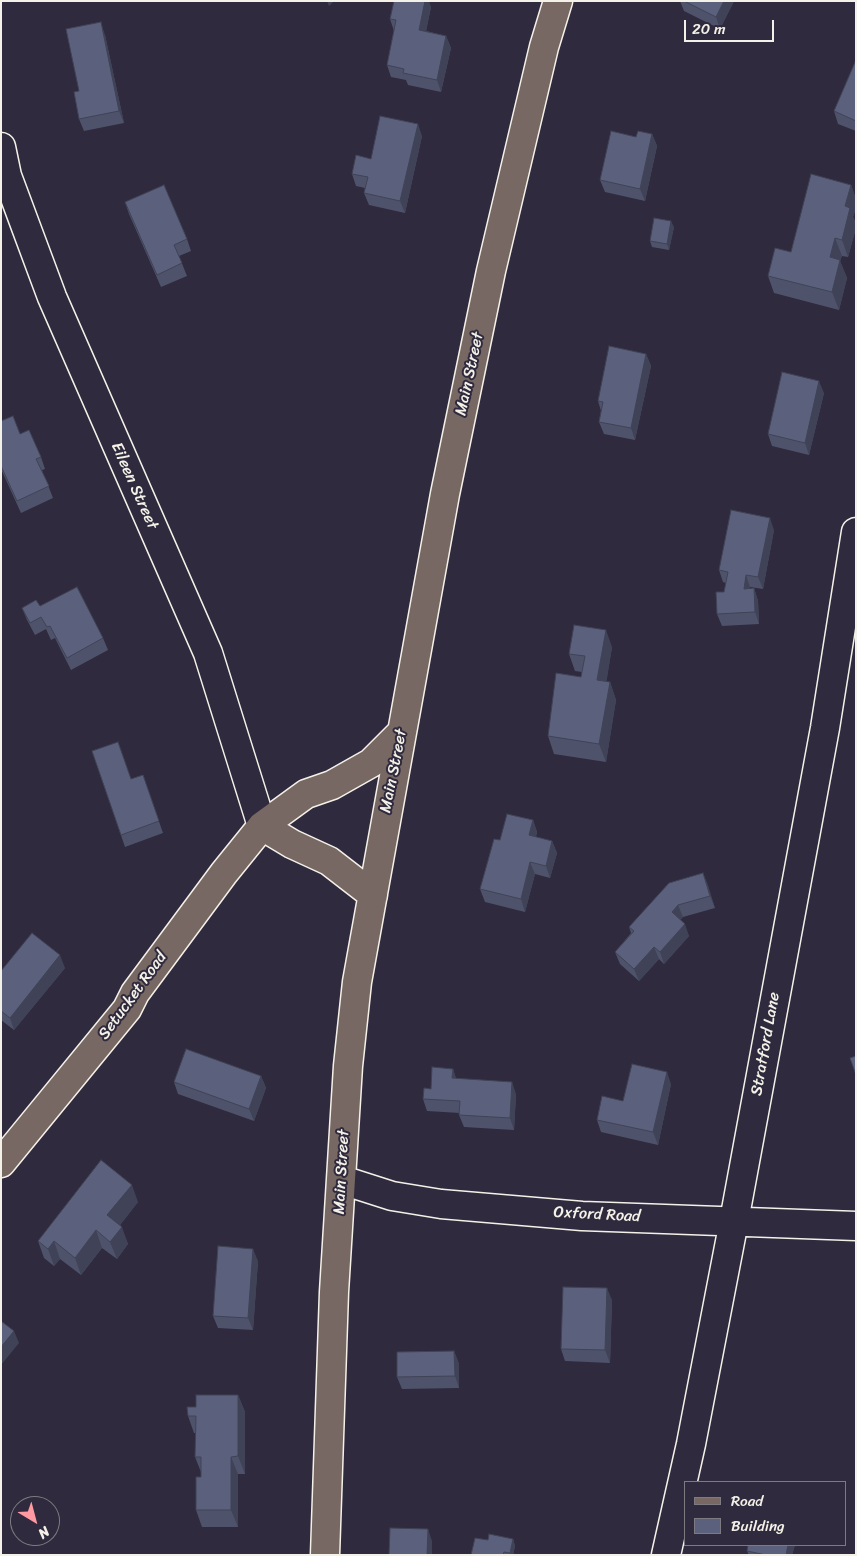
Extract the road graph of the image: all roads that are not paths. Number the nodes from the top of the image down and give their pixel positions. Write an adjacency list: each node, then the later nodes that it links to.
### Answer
1 (558, 1): 4 (main road, Main Street)
2 (1, 147): 5 (street, Eileen Street)
3 (856, 532): 9 (street, Stratford Lane)
4 (401, 733): 5 (main road, Setucket Road); 6 (main road, Main Street)
5 (262, 826): 6 (main road); 7 (main road, Setucket Road)
6 (373, 895): 8 (main road, Main Street)
7 (1, 1164)
8 (342, 1180): 9 (street, Oxford Road); 11 (main road, Main Street)
9 (734, 1221): 10 (street, Oxford Road); 12 (street, Stratford Lane)
10 (856, 1226)
11 (325, 1555)
12 (666, 1555)

